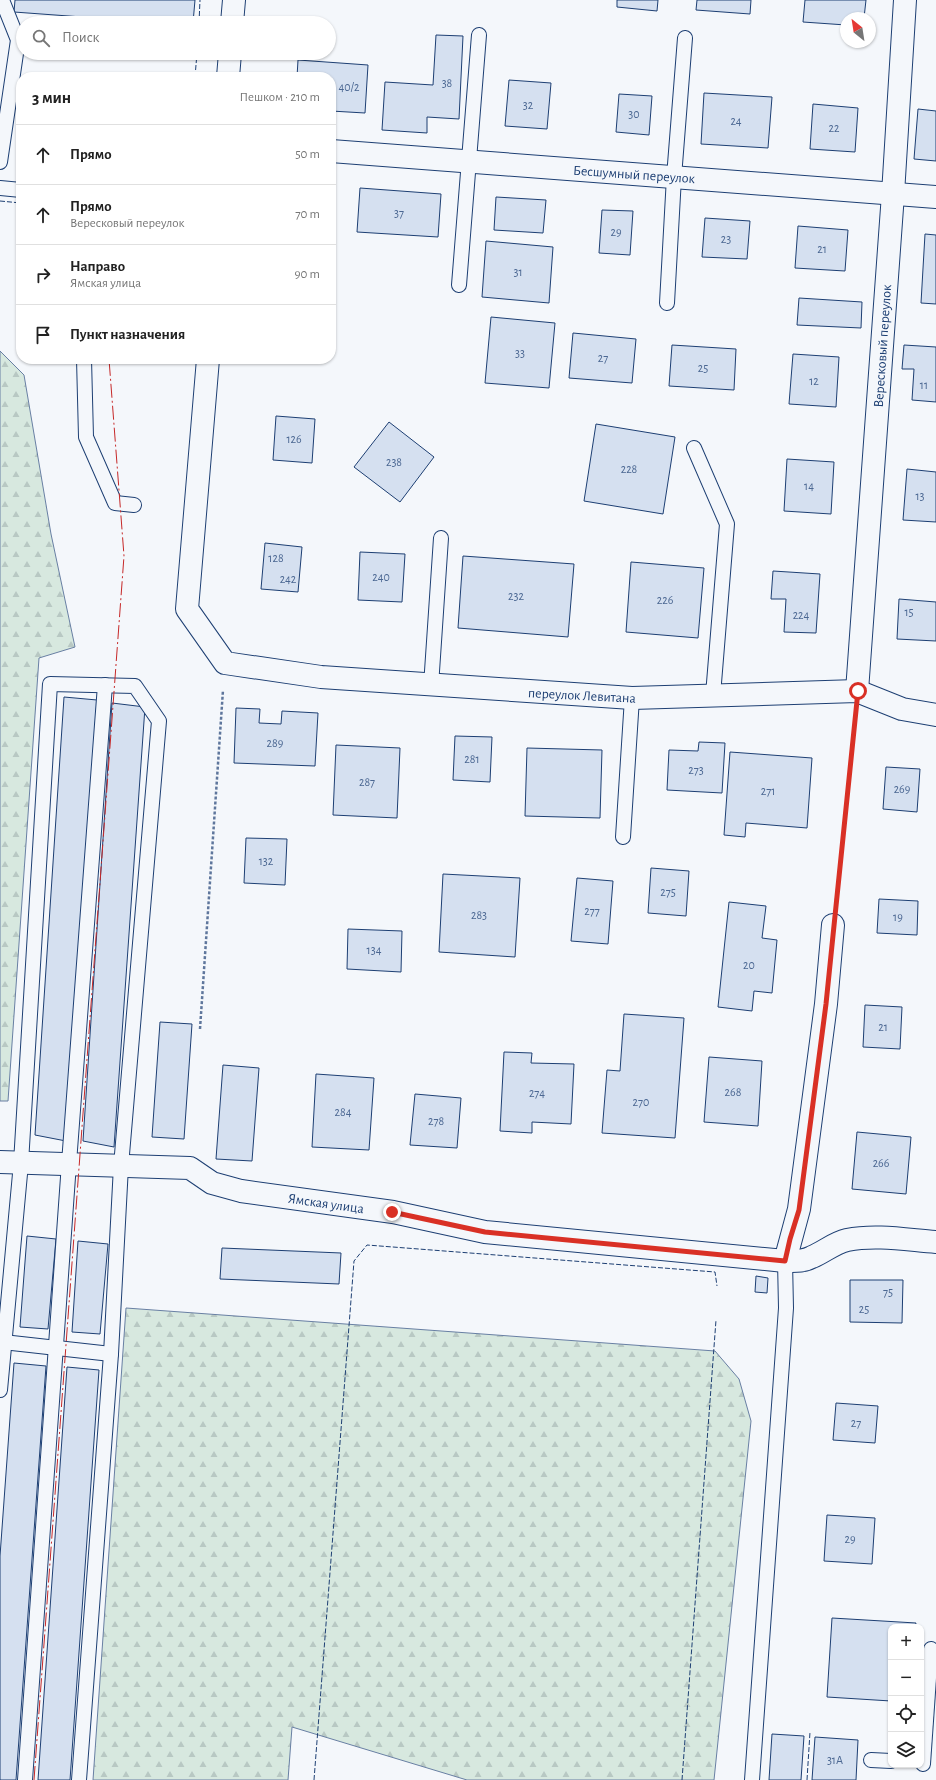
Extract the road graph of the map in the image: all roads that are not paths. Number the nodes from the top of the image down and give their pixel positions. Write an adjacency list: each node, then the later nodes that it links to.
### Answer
1 (2, 0): 5 (lane)
2 (234, 0): 4 (street)
3 (905, 0): 17 (street, Вересковый переулок)
4 (233, 16)
5 (16, 35)
6 (479, 35): 13 (lane)
7 (685, 38): 14 (lane)
8 (16, 54): 12 (lane)
9 (229, 60): 10 (street)
10 (228, 72)
11 (336, 152): 13 (street, Бесшумный переулок)
12 (0, 162)
13 (468, 162): 14 (street, Бесшумный переулок); 19 (lane)
14 (674, 177): 17 (street, Бесшумный переулок); 20 (lane)
15 (0, 188): 16 (lane)
16 (16, 190)
17 (894, 194): 18 (street, Бесшумный переулок); 28 (street, Вересковый переулок)
18 (936, 197)
19 (459, 285)
20 (667, 303)
21 (84, 364): 24 (lane)
22 (208, 364): 27 (street, переулок Левитана)
23 (694, 448): 29 (lane)
24 (134, 505)
25 (441, 538): 27 (lane)
26 (105, 685): 34 (lane); 35 (lane); 36 (lane)
27 (431, 686): 30 (street, переулок Левитана)
28 (858, 691): 29 (street, переулок Левитана); 31 (street, переулок Левитана)
29 (713, 695): 30 (street, переулок Левитана)
30 (632, 698): 32 (lane)
31 (936, 715)
32 (623, 837)
33 (833, 925): 38 (street)
34 (10, 1162): 35 (street, Ямская улица); 39 (lane)
35 (69, 1163): 36 (street, Ямская улица); 40 (lane)
36 (121, 1166): 38 (street, Ямская улица); 41 (lane)
37 (936, 1242): 38 (street, Ямская улица)
38 (785, 1261): 49 (lane)
39 (3, 1342): 40 (lane); 42 (lane)
40 (57, 1348): 41 (lane); 47 (lane)
41 (111, 1354): 48 (lane)
42 (0, 1390)
43 (931, 1649): 46 (lane)
44 (871, 1760): 45 (lane)
45 (888, 1761)
46 (927, 1764)
47 (25, 1780)
48 (79, 1780)
49 (752, 1780)

